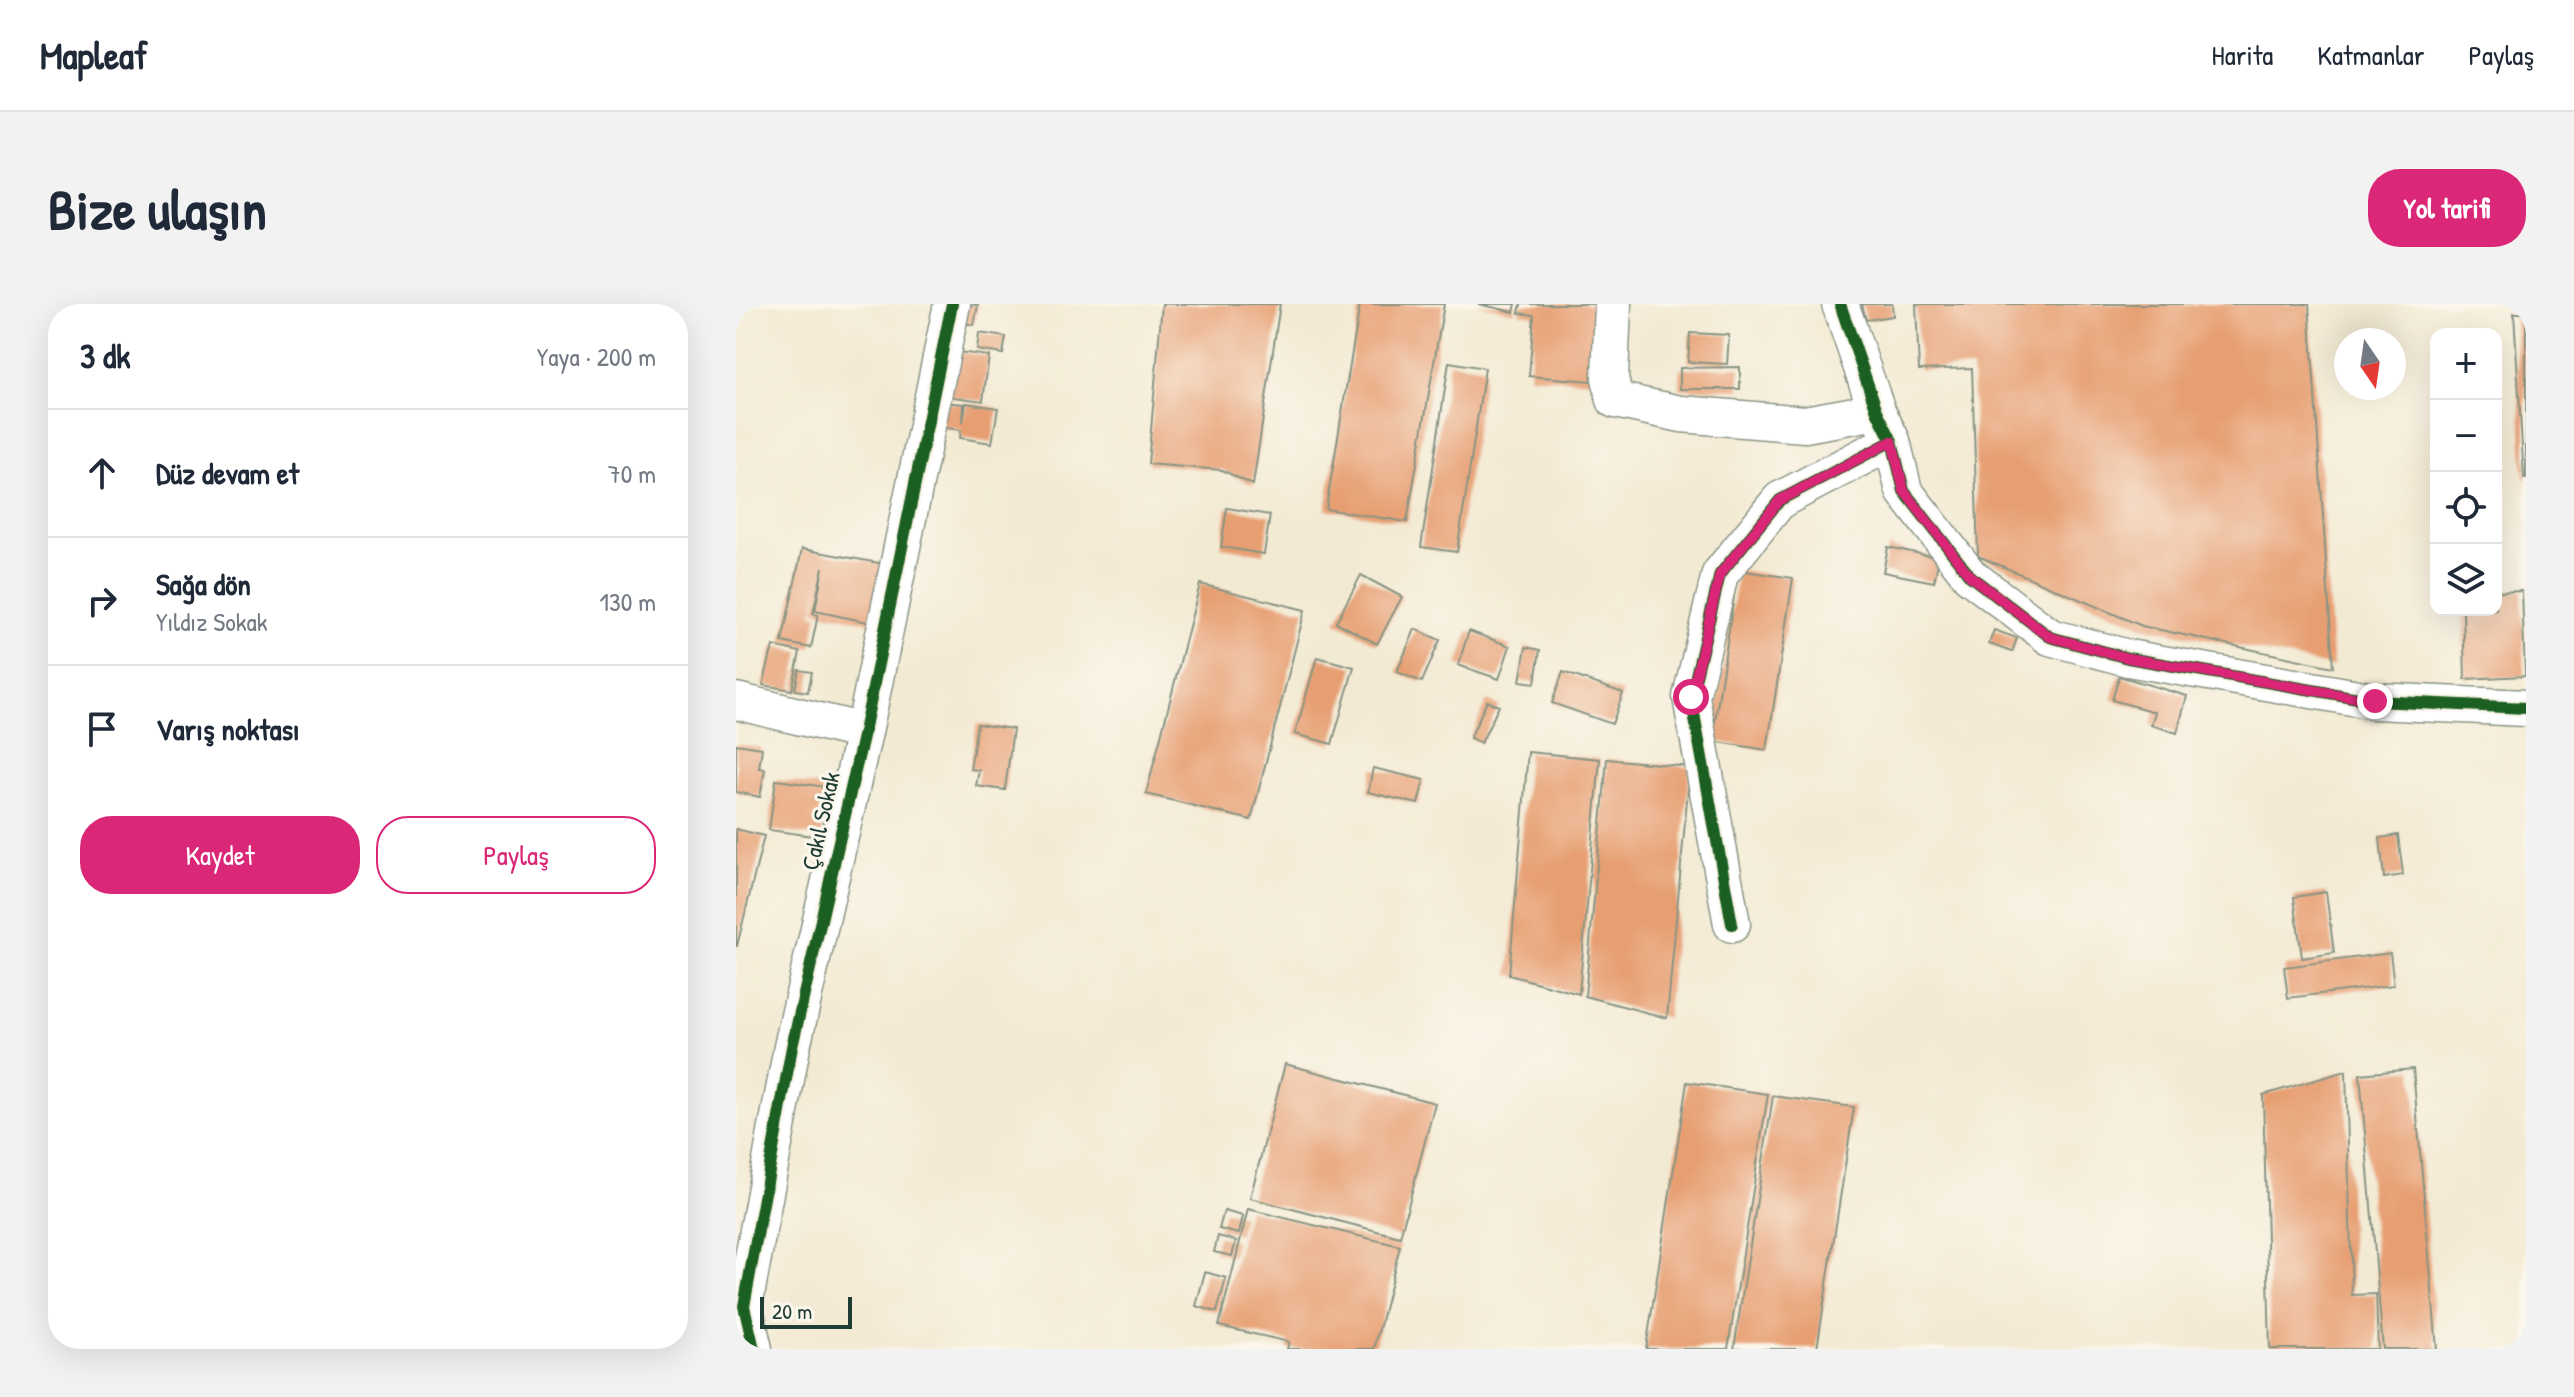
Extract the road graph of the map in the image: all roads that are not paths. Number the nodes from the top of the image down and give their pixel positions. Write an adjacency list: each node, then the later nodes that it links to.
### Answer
1 (952, 304): 7 (street, Çakıl Sokak)
2 (1613, 304): 4 (street)
3 (1840, 304): 4 (street)
4 (1884, 426): 6 (street); 8 (street)
5 (736, 701): 7 (street)
6 (2526, 708)
7 (864, 732): 9 (street, Çakıl Sokak)
8 (1732, 924)
9 (754, 1349)

